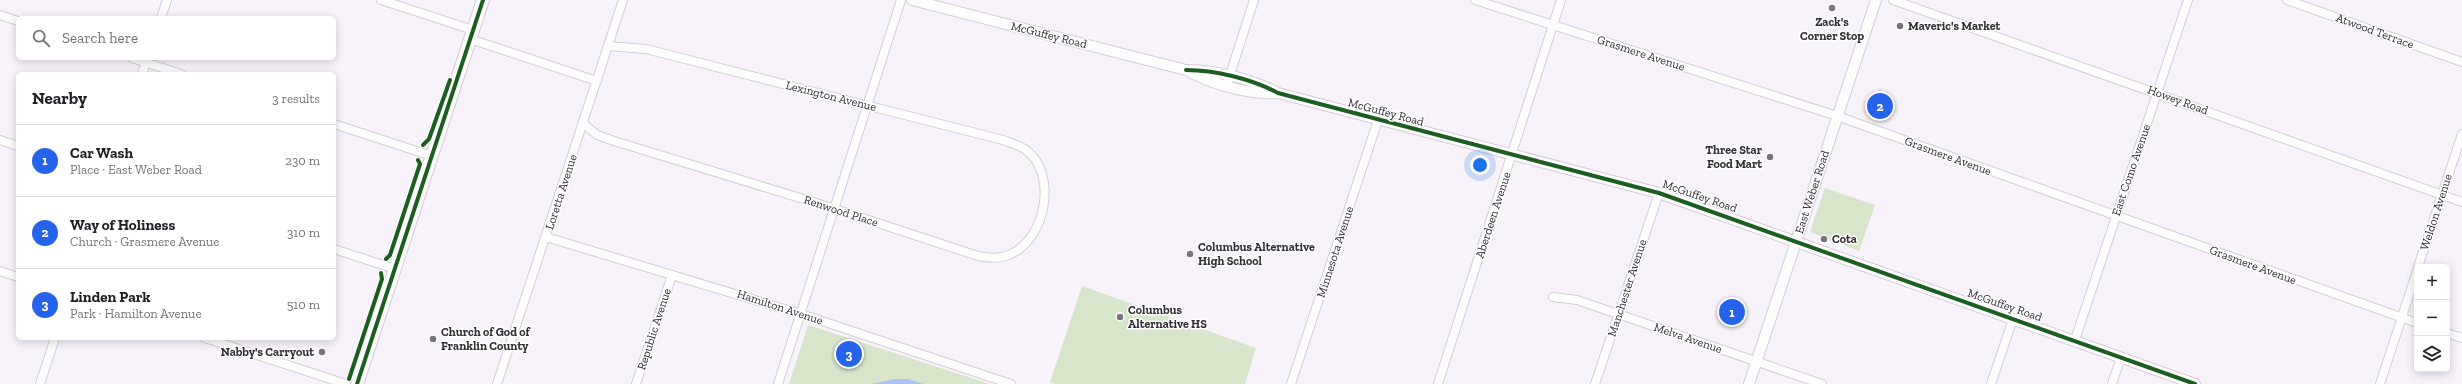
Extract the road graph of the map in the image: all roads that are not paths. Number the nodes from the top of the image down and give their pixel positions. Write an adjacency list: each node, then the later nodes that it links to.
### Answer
1 (167, 0): 15 (street)
2 (382, 0): 18 (street)
3 (483, 0): 18 (main road)
4 (624, 0): 19 (street, Loretta Avenue)
5 (901, 0): 27 (street)
6 (912, 0): 25 (street, McGuffey Road)
7 (1254, 0): 25 (street)
8 (1475, 0): 17 (street, Grasmere Avenue)
9 (1561, 0): 17 (street, Aberdeen Avenue)
10 (1876, 0): 28 (street, East Weber Road)
11 (1893, 0): 26 (street, Howey Road)
12 (2188, 0): 26 (street, East Como Avenue)
13 (2287, 0): 21 (street, Atwood Terrace)
14 (0, 15): 16 (street)
15 (162, 16)
16 (16, 20)
17 (1553, 25): 28 (street, Grasmere Avenue); 35 (street, Aberdeen Avenue)
18 (472, 35): 24 (street); 36 (main road)
19 (608, 46): 24 (street, Loretta Avenue); 27 (street, Lexington Avenue)
20 (146, 60): 22 (street); 23 (street)
21 (2462, 62)
22 (143, 72)
23 (176, 72)
24 (597, 81): 30 (street, Loretta Avenue)
25 (1228, 81): 29 (street, McGuffey Road)
26 (2157, 93): 39 (street, Howey Road); 42 (street, East Como Avenue)
27 (867, 106): 37 (street, Lexington Avenue); 41 (street)
28 (1837, 116): 42 (street, Grasmere Avenue); 44 (street, East Weber Road)
29 (1378, 120): 35 (street, McGuffey Road); 72 (street, Minnesota Avenue)
30 (583, 123): 41 (street, Renwood Place); 43 (street, Loretta Avenue)
31 (336, 125): 36 (street)
32 (2462, 134): 39 (street, Weldon Avenue)
33 (0, 140): 34 (street)
34 (16, 145)
35 (1512, 154): 38 (street, McGuffey Road); 73 (street, Aberdeen Avenue)
36 (432, 156): 47 (main road)
37 (1041, 170): 41 (street, Renwood Place)
38 (1659, 193): 44 (street, McGuffey Road); 54 (street, Manchester Avenue)
39 (2442, 195): 40 (street, Howey Road); 46 (street, Weldon Avenue)
40 (2462, 202)
41 (834, 209): 53 (street)
42 (2116, 216): 55 (street, Grasmere Avenue); 62 (street, East Como Avenue)
43 (546, 237): 49 (street, Hamilton Avenue); 68 (street, Loretta Avenue)
44 (1796, 240): 56 (street, McGuffey Road); 64 (street, East Weber Road)
45 (336, 250): 47 (street)
46 (2419, 264)
47 (395, 269): 67 (main road)
48 (0, 271): 50 (street)
49 (672, 274): 53 (street, Hamilton Avenue); 69 (street, Republic Avenue)
50 (16, 276)
51 (2414, 280): 55 (street)
52 (1553, 297): 54 (street, Melva Avenue)
53 (801, 314): 70 (street); 71 (street, Hamilton Avenue)
54 (1618, 314): 64 (street, Melva Avenue); 74 (street, Manchester Avenue)
55 (2402, 318): 57 (street, Grasmere Avenue); 80 (street)
56 (2013, 319): 62 (street, McGuffey Road); 77 (street)
57 (2414, 322)
58 (2450, 334): 59 (street)
59 (2462, 338)
60 (53, 340): 65 (street)
61 (211, 340): 66 (street)
62 (2076, 340): 63 (street, McGuffey Road)
63 (2121, 357): 78 (street); 79 (street, McGuffey Road)
64 (1756, 361): 75 (street, East Weber Road); 76 (street, Melva Avenue)
65 (40, 384)
66 (346, 384)
67 (357, 384)
68 (497, 384)
69 (636, 384)
70 (778, 384)
71 (1011, 384)
72 (1291, 384)
73 (1438, 384)
74 (1595, 384)
75 (1748, 384)
76 (1822, 384)
77 (1992, 384)
78 (2112, 384)
79 (2195, 384)
80 (2380, 384)

